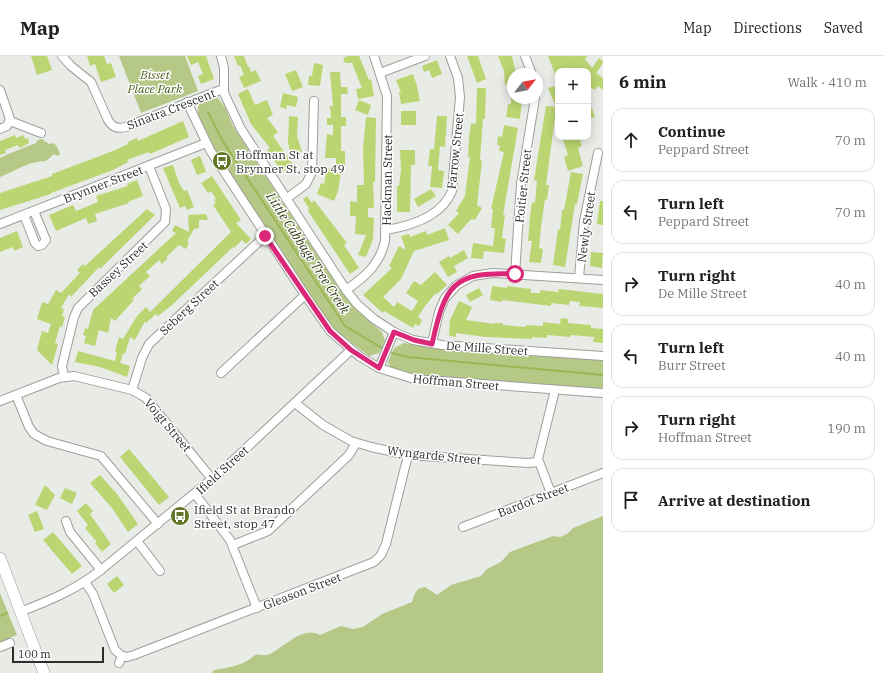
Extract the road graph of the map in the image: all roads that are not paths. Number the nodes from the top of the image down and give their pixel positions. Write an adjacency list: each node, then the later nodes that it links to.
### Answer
1 (62, 56): 12 (street, Sinatra Crescent)
2 (221, 56): 9 (street, De Mille Street)
3 (374, 56): 8 (street, Hackman Street)
4 (425, 56): 8 (street)
5 (450, 56): 24 (street, Farrow Street)
6 (525, 56): 7 (street)
7 (530, 68)
8 (380, 73): 24 (street, Hackman Street)
9 (224, 89): 12 (street, Sinatra Crescent); 20 (street, De Mille Street)
10 (0, 90): 14 (street)
11 (314, 101): 20 (street)
12 (187, 102): 17 (street, Hoffman Street)
13 (534, 104): 26 (street, Poitier Street)
14 (10, 121): 15 (street); 16 (street)
15 (0, 130)
16 (41, 134)
17 (206, 144): 19 (street, Brynner Street); 25 (street, Hoffman Street)
18 (598, 153): 27 (street, Newly Street)
19 (149, 166): 21 (street, Brynner Street); 37 (street, Bassey Street)
20 (286, 199): 29 (street, De Mille Street)
21 (34, 211): 22 (street, Brynner Street); 22 (street)
22 (24, 215): 23 (street, Brynner Street)
23 (0, 224)
24 (386, 230): 29 (street, Hackman Street)
25 (265, 236): 30 (street, Hoffman Street); 38 (street, Seberg Street)
26 (515, 274): 27 (street); 32 (street)
27 (579, 278): 28 (street)
28 (603, 280)
29 (346, 290): 31 (street, De Mille Street)
30 (305, 295): 33 (street, Hoffman Street); 36 (street)
31 (394, 332): 32 (street, De Mille Street); 35 (street)
32 (432, 344): 34 (street, De Mille Street)
33 (351, 350): 35 (street, Hoffman Street); 43 (street, Ifield Street)
34 (603, 356)
35 (379, 368): 39 (street, Hoffman Street)
36 (221, 373)
37 (64, 377): 38 (street, Voigt Street); 41 (street, Voigt Street)
38 (132, 390): 48 (street, Voigt Street)
39 (555, 390): 40 (street, Hoffman Street); 46 (street)
40 (603, 393)
41 (16, 395): 42 (street, Voigt Street); 52 (street)
42 (0, 401)
43 (295, 403): 44 (street, Wyngarde Street); 48 (street, Ifield Street)
44 (356, 443): 45 (street, Wyngarde Street); 55 (street)
45 (408, 455): 46 (street, Wyngarde Street); 60 (street, Gleason Street)
46 (538, 462): 49 (street)
47 (603, 473): 49 (street, Bardot Street)
48 (212, 479): 50 (street, Ifield Street)
49 (551, 493): 53 (street, Bardot Street)
50 (195, 494): 52 (street, Ifield Street); 55 (street)
51 (66, 521): 57 (street)
52 (158, 524): 54 (street, Ifield Street)
53 (463, 527)
54 (137, 541): 57 (street, Ifield Street); 58 (street)
55 (233, 545): 60 (street)
56 (0, 558): 61 (main road)
57 (101, 570): 59 (street, Ifield Street)
58 (160, 570)
59 (85, 582): 60 (street, Gleason Street); 61 (street, Ifield Street)
60 (257, 608)
61 (20, 612): 64 (main road)
62 (10, 643): 63 (street)
63 (0, 647)
64 (44, 673)

